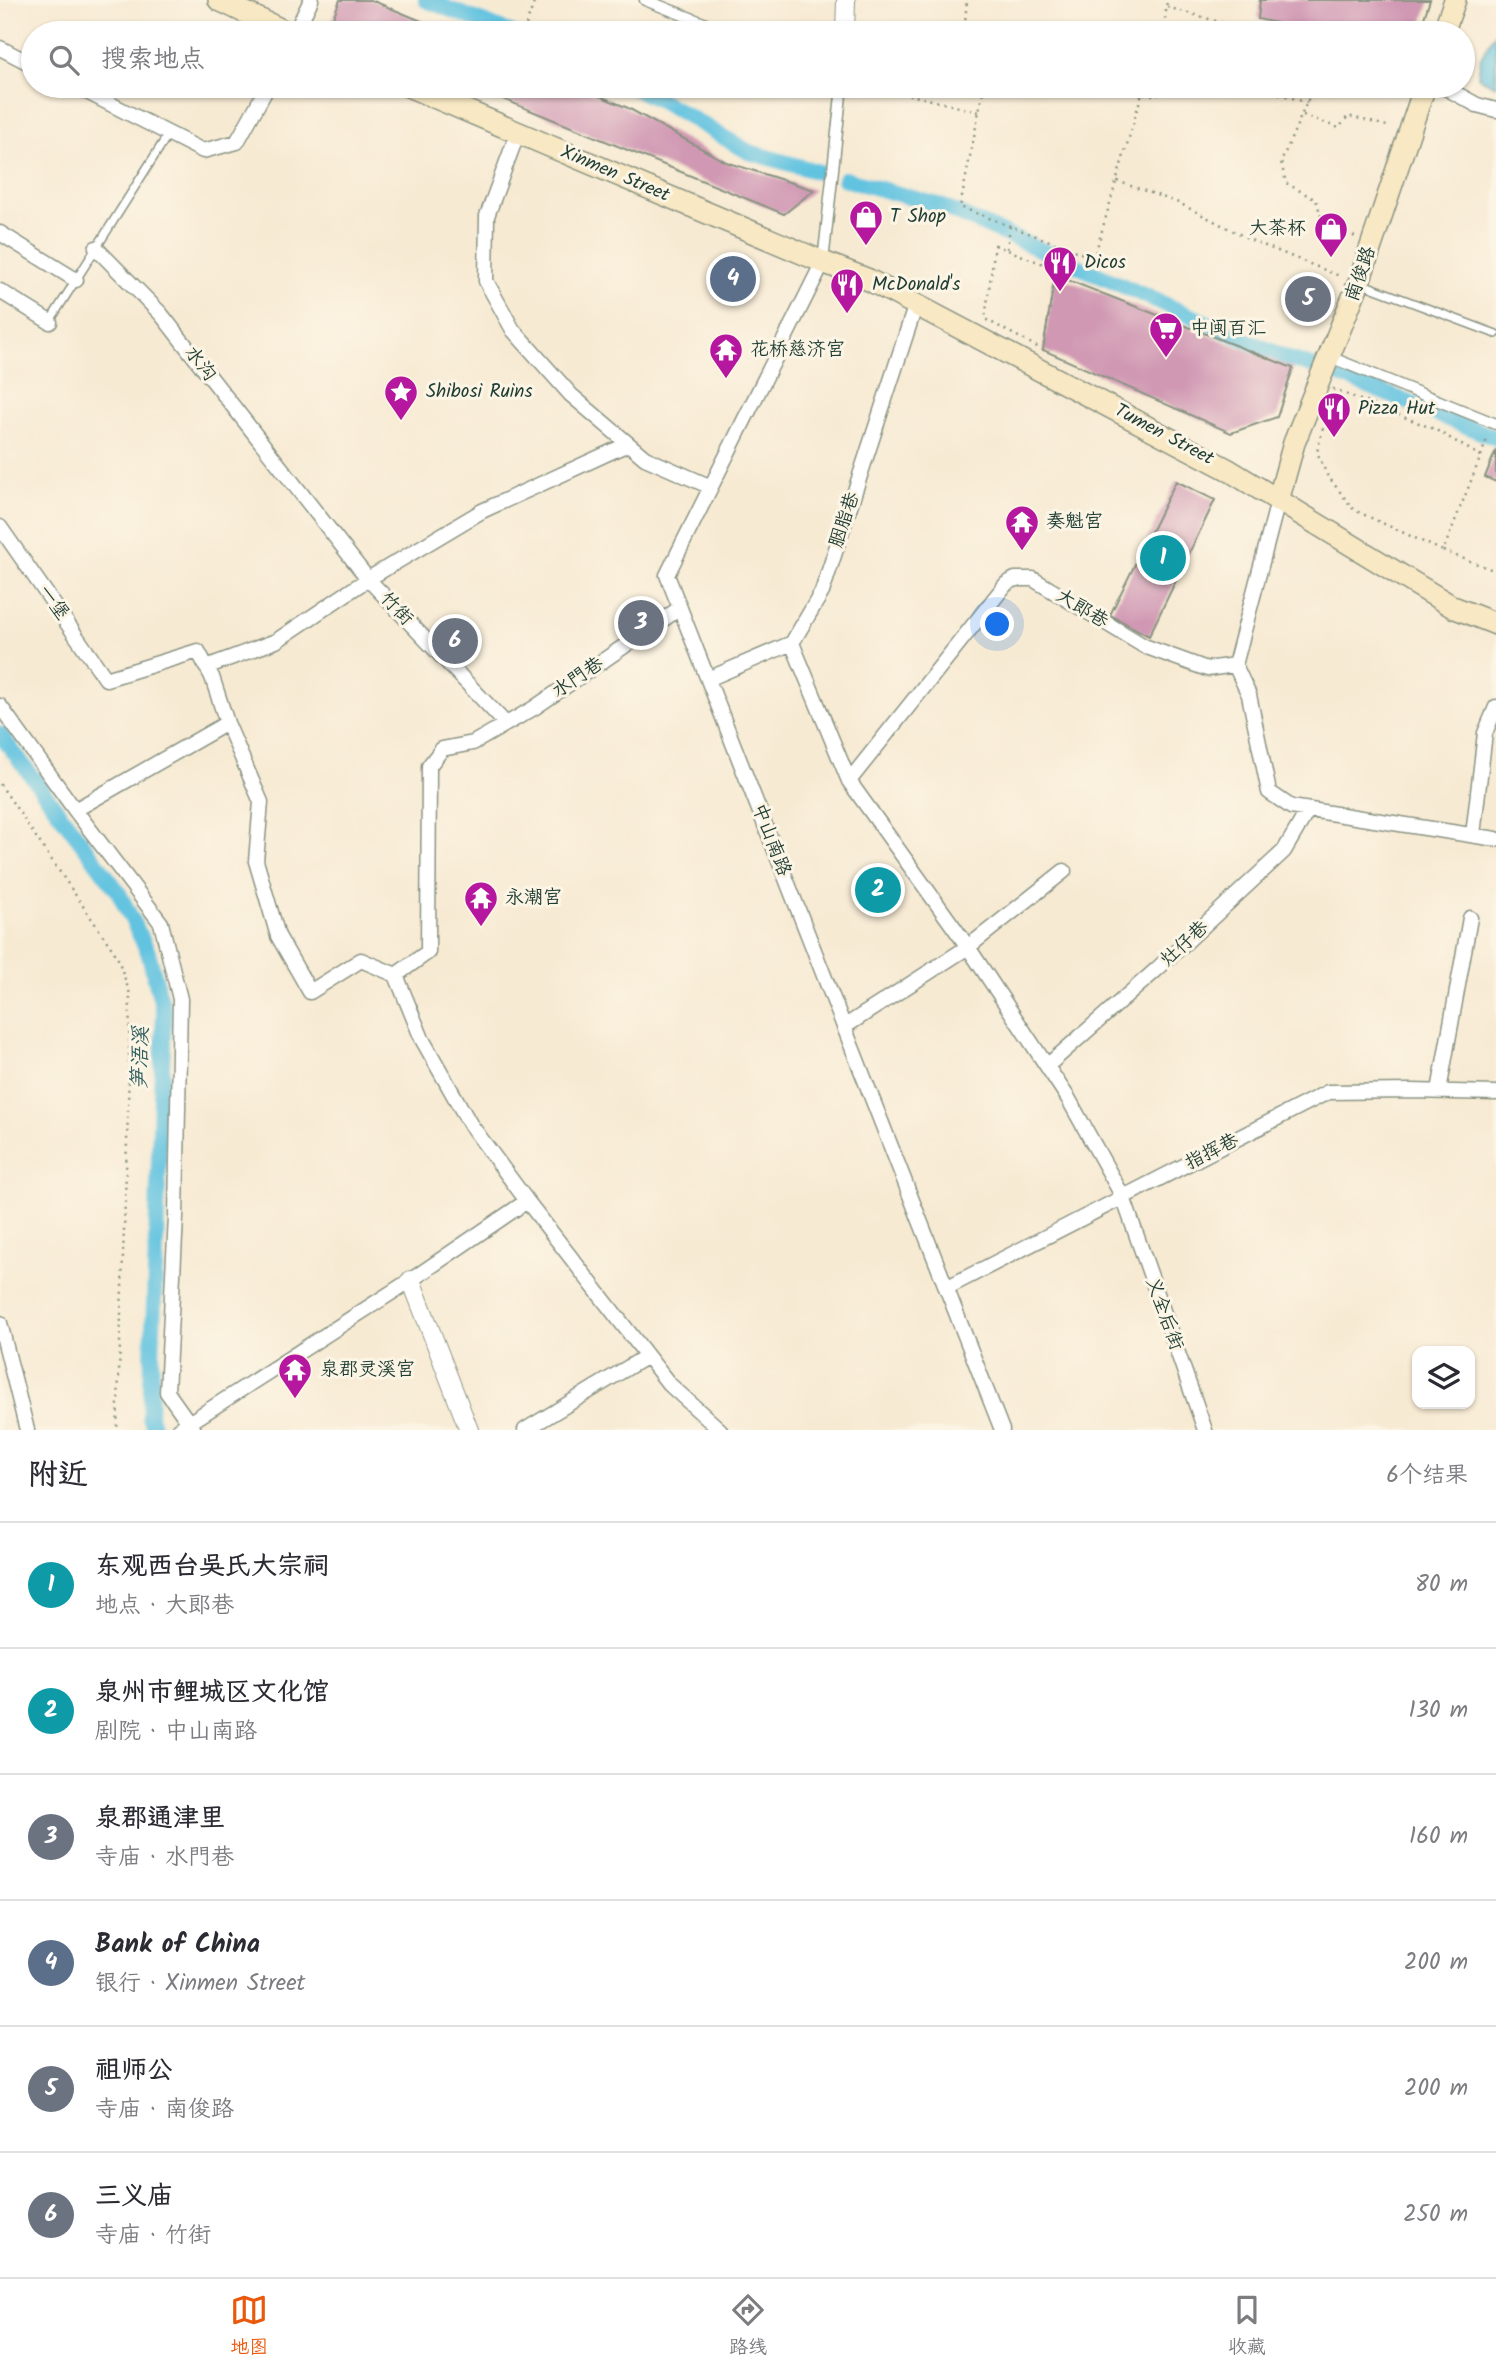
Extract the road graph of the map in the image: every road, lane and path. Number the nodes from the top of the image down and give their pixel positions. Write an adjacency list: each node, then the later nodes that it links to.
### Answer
1 (219, 0): 10 (main road)
2 (311, 0): 11 (street)
3 (535, 0): 12 (path)
4 (645, 0): 13 (street)
5 (846, 0): 14 (street)
6 (967, 0): 15 (path)
7 (1167, 0): 9 (path)
8 (1455, 0): 18 (main road)
9 (1167, 7): 16 (path); 17 (path)
10 (263, 21)
11 (301, 21)
12 (527, 21)
13 (698, 21)
14 (845, 21)
15 (965, 21)
16 (1165, 21)
17 (1215, 21)
18 (1447, 21)
19 (0, 48): 20 (street)
20 (21, 59)
21 (99, 98): 38 (street)
22 (261, 98): 38 (street)
23 (437, 98): 37 (main road, Xinmen Street)
24 (841, 98): 46 (street)
25 (923, 98): 34 (path)
26 (982, 98): 34 (path)
27 (1141, 98): 39 (path)
28 (1292, 98): 32 (path)
29 (1310, 98): 32 (path)
30 (1421, 98): 36 (main road, 南俊路)
31 (1464, 98): 33 (street)
32 (1308, 103): 35 (path)
33 (1496, 110)
34 (979, 112): 40 (path)
35 (1303, 115): 36 (path); 43 (path)
36 (1410, 131): 43 (main road, 南俊路)
37 (518, 132): 46 (main road, Xinmen Street); 56 (street)
38 (169, 133): 44 (lane)
39 (1117, 180): 42 (path); 49 (path)
40 (1010, 226): 42 (path); 45 (path)
41 (0, 233): 48 (street)
42 (1055, 243): 47 (path)
43 (1372, 244): 49 (main road, 南俊路)
44 (96, 248): 48 (lane); 58 (street, 水沟)
45 (1007, 250): 47 (path); 47 (path)
46 (823, 262): 51 (main road, Tumen Street); 59 (street, 中山南路)
47 (1050, 266)
48 (76, 280): 52 (lane)
49 (1359, 282): 53 (lane); 54 (main road, 南俊路)
50 (0, 291): 52 (street)
51 (916, 304): 60 (main road, Tumen Street); 67 (street, 胭脂巷)
52 (50, 322)
53 (1496, 334)
54 (1330, 357): 55 (street); 60 (main road, 南俊路)
55 (1495, 423): 57 (path)
56 (628, 444): 59 (street); 64 (street)
57 (1481, 456): 62 (path); 62 (path)
58 (295, 487): 64 (street, 竹街)
59 (711, 487): 65 (street, 中山南路)
60 (1278, 501): 66 (main road, Tumen Street); 68 (street)
61 (0, 527): 69 (street, 一堡)
62 (1443, 551): 63 (path)
63 (1496, 571)
64 (368, 579): 69 (street); 74 (street, 竹街)
65 (680, 608): 70 (street, 中山南路); 74 (street, 水門巷)
66 (1496, 624)
67 (792, 643): 70 (street); 75 (street, 义全后街)
68 (1235, 665): 75 (street, 大郎巷); 78 (street)
69 (206, 667): 73 (street)
70 (708, 679): 85 (street, 中山南路)
71 (0, 706): 77 (street)
72 (1496, 707): 79 (street)
73 (227, 723): 77 (street); 84 (street)
74 (506, 724): 84 (street, 水門巷)
75 (849, 781): 83 (street, 义全后街)
76 (0, 784): 97 (path)
77 (75, 810): 95 (street)
78 (1308, 810): 79 (street); 86 (street, 灶仔巷)
79 (1473, 835): 80 (street)
80 (1496, 839)
81 (1064, 871): 83 (street)
82 (1470, 918): 87 (street)
83 (968, 947): 85 (street); 86 (street, 义全后街)
84 (396, 975): 90 (street)
85 (844, 1027): 92 (street, 中山南路)
86 (1046, 1066): 89 (street, 义全后街)
87 (1439, 1091): 88 (street, 指挥巷); 89 (street, 指挥巷)
88 (1496, 1093)
89 (1123, 1197): 92 (street, 指挥巷); 102 (street, 义全后街)
90 (527, 1201): 91 (street); 94 (street)
91 (411, 1280): 95 (street); 98 (street)
92 (946, 1288): 101 (street, 中山南路)
93 (0, 1323): 96 (street)
94 (647, 1356): 99 (street); 100 (street)
95 (185, 1428)
96 (27, 1430)
97 (117, 1430)
98 (468, 1430)
99 (525, 1430)
100 (720, 1430)
101 (1002, 1430)
102 (1205, 1430)

